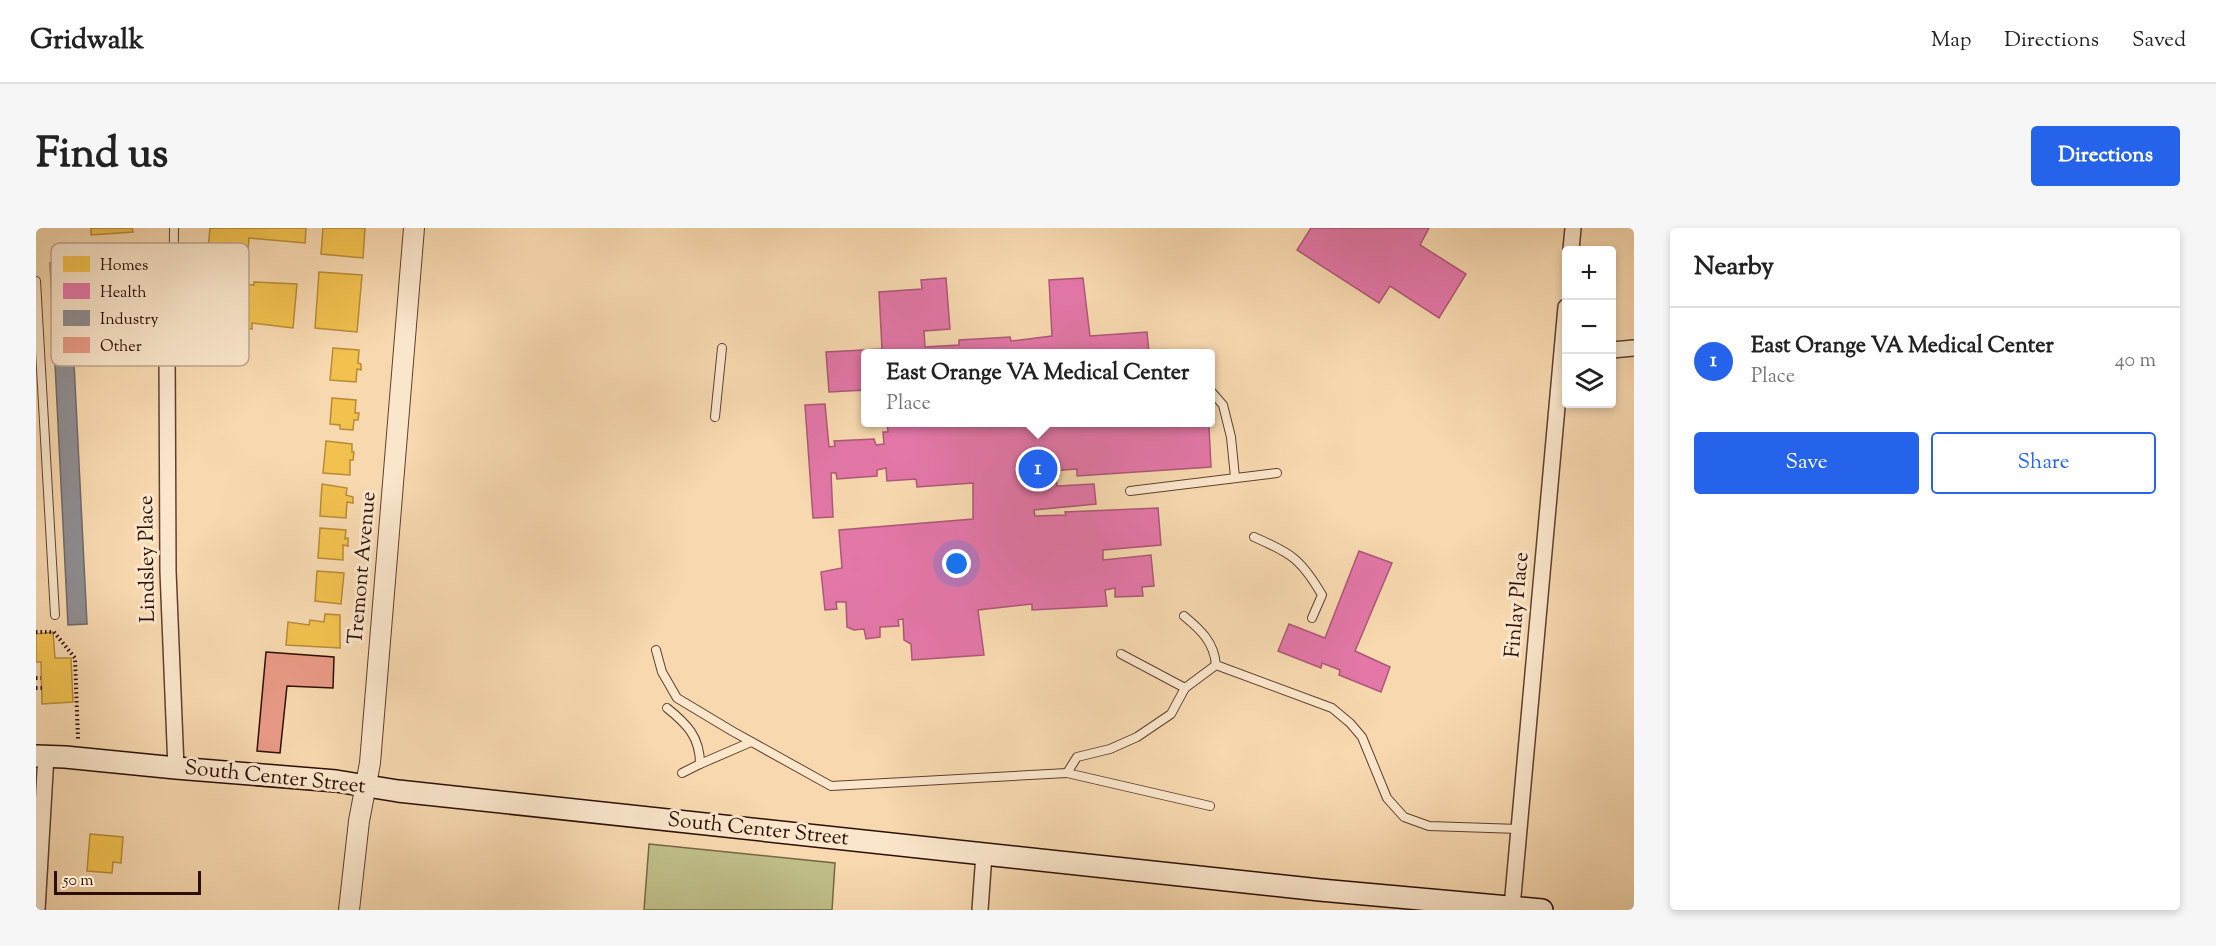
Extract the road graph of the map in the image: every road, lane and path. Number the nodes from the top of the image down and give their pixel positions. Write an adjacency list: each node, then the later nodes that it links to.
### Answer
1 (174, 228): 4 (lane)
2 (414, 228): 34 (street, Tremont Avenue)
3 (1573, 228): 5 (street)
4 (174, 243)
5 (1571, 246)
6 (36, 281): 18 (lane)
7 (722, 348): 13 (lane)
8 (1634, 348): 9 (street)
9 (1616, 350)
10 (167, 366): 31 (street, Lindsley Place)
11 (1562, 377): 36 (street, Finlay Place)
12 (1215, 396): 15 (lane)
13 (715, 417)
14 (1277, 472): 15 (lane)
15 (1235, 477): 16 (lane)
16 (1130, 491)
17 (1254, 537): 20 (lane)
18 (55, 615)
19 (1184, 616): 24 (lane)
20 (1312, 618)
21 (36, 632): 27 (path)
22 (656, 650): 28 (lane)
23 (1121, 654): 25 (lane)
24 (1216, 665): 25 (lane); 36 (lane)
25 (1185, 688): 33 (lane)
26 (667, 708): 30 (lane)
27 (78, 740)
28 (751, 742): 30 (lane); 33 (lane)
29 (41, 755): 31 (main road, South Center Street); 40 (street)
30 (700, 764): 32 (lane)
31 (176, 768): 34 (main road, South Center Street)
32 (682, 773)
33 (1067, 773): 35 (lane)
34 (366, 787): 37 (main road, South Center Street); 41 (street, Tremont Avenue)
35 (1210, 806)
36 (1519, 829): 39 (street, Finlay Place)
37 (984, 854): 38 (main road, South Center Street); 42 (street)
38 (1479, 907): 39 (main road, South Center Street)
39 (1512, 907): 43 (main road, South Center Street)
40 (37, 910)
41 (349, 910)
42 (980, 910)
43 (1542, 910)

